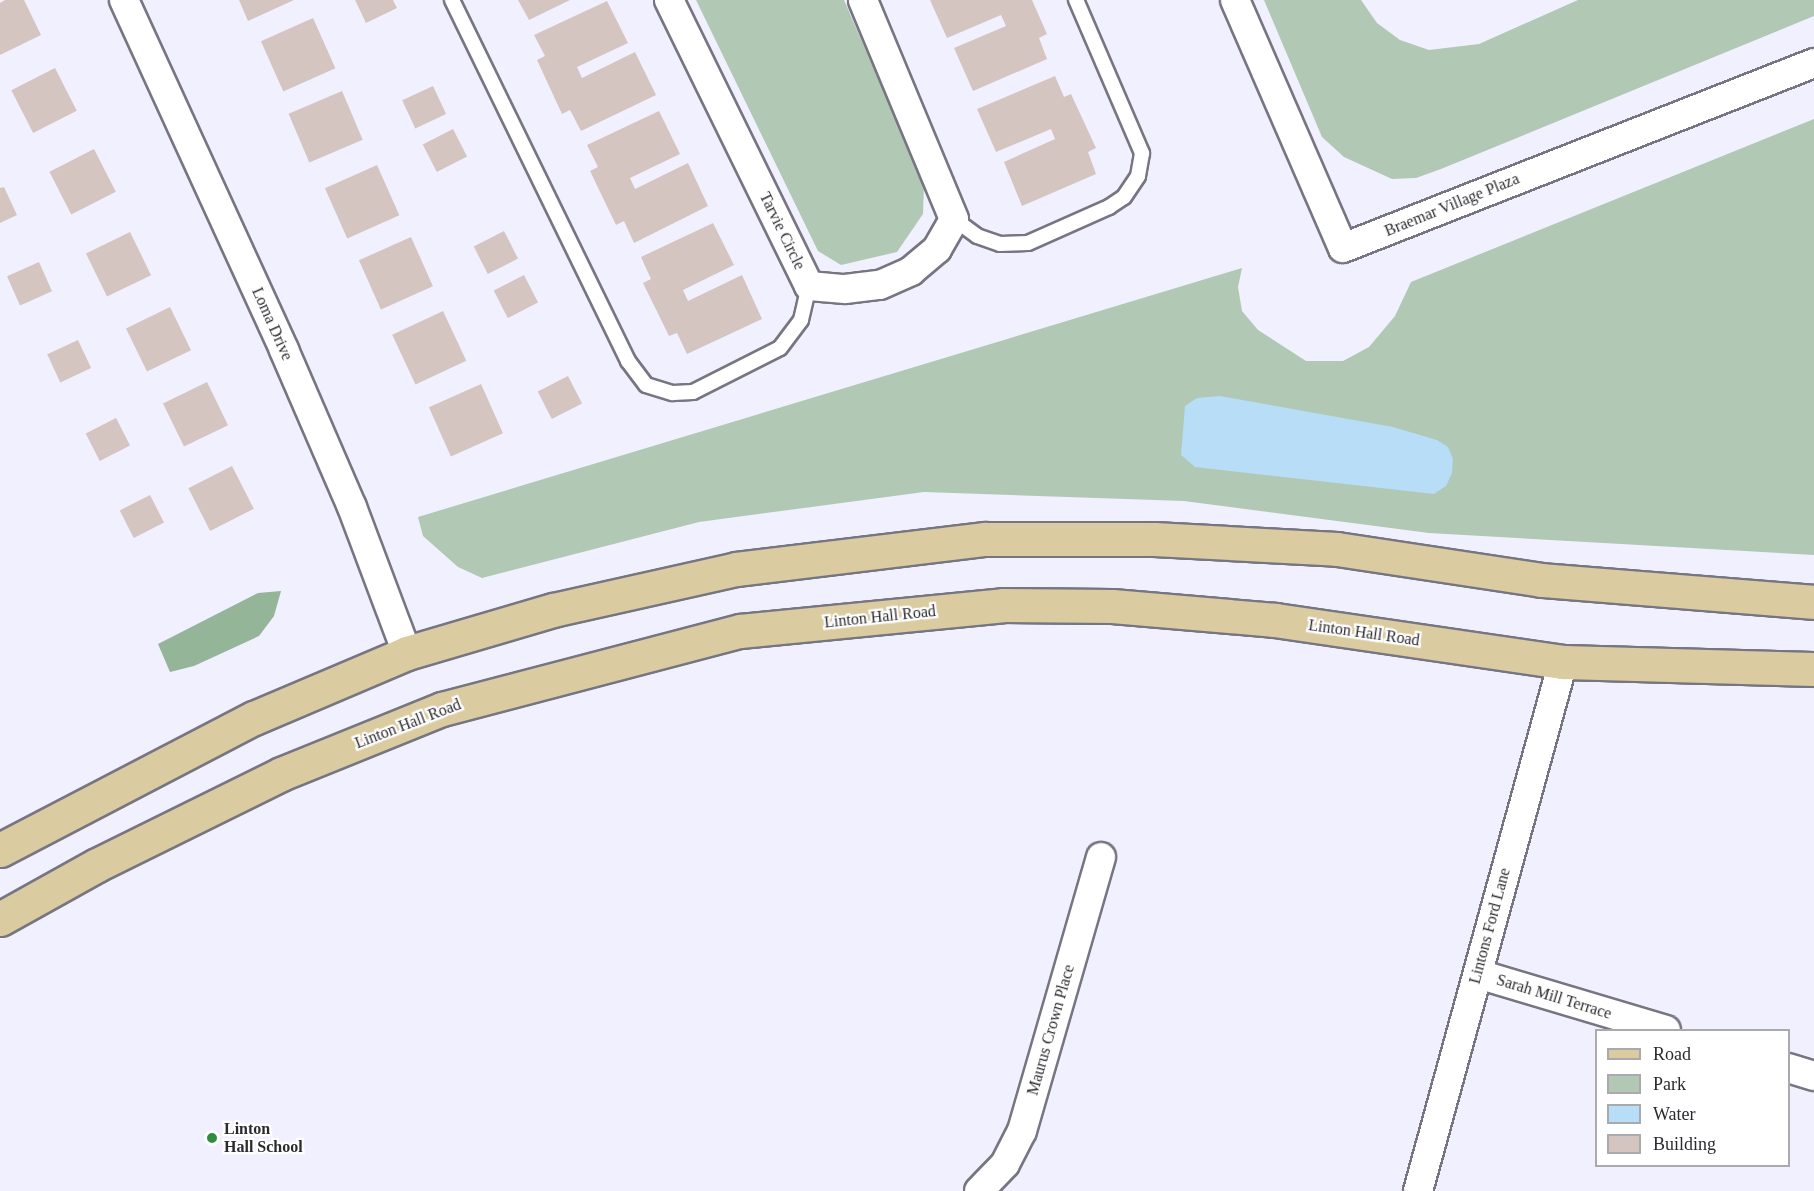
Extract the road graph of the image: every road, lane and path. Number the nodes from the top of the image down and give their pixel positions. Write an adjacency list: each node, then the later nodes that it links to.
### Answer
1 (124, 0): 11 (street, Loma Drive)
2 (452, 0): 9 (lane)
3 (669, 0): 9 (street, Tarvie Circle)
4 (863, 0): 8 (street)
5 (1076, 0): 8 (lane)
6 (1235, 0): 7 (street, Braemar Village Plaza)
7 (1814, 63)
8 (954, 219): 9 (street, Tarvie Circle)
9 (809, 286)
10 (1814, 602): 11 (main road)
11 (407, 653): 14 (main road)
12 (1563, 662): 13 (main road, Linton Hall Road); 16 (main road, Linton Hall Road); 17 (street, Lintons Ford Lane)
13 (1814, 669)
14 (0, 850)
15 (1101, 857): 21 (street, Maurus Crown Place)
16 (0, 919)
17 (1478, 974): 18 (street, Sarah Mill Terrace); 22 (street, Lintons Ford Lane)
18 (1663, 1029)
19 (1790, 1069): 20 (street)
20 (1814, 1076)
21 (979, 1191)
22 (1418, 1191)

